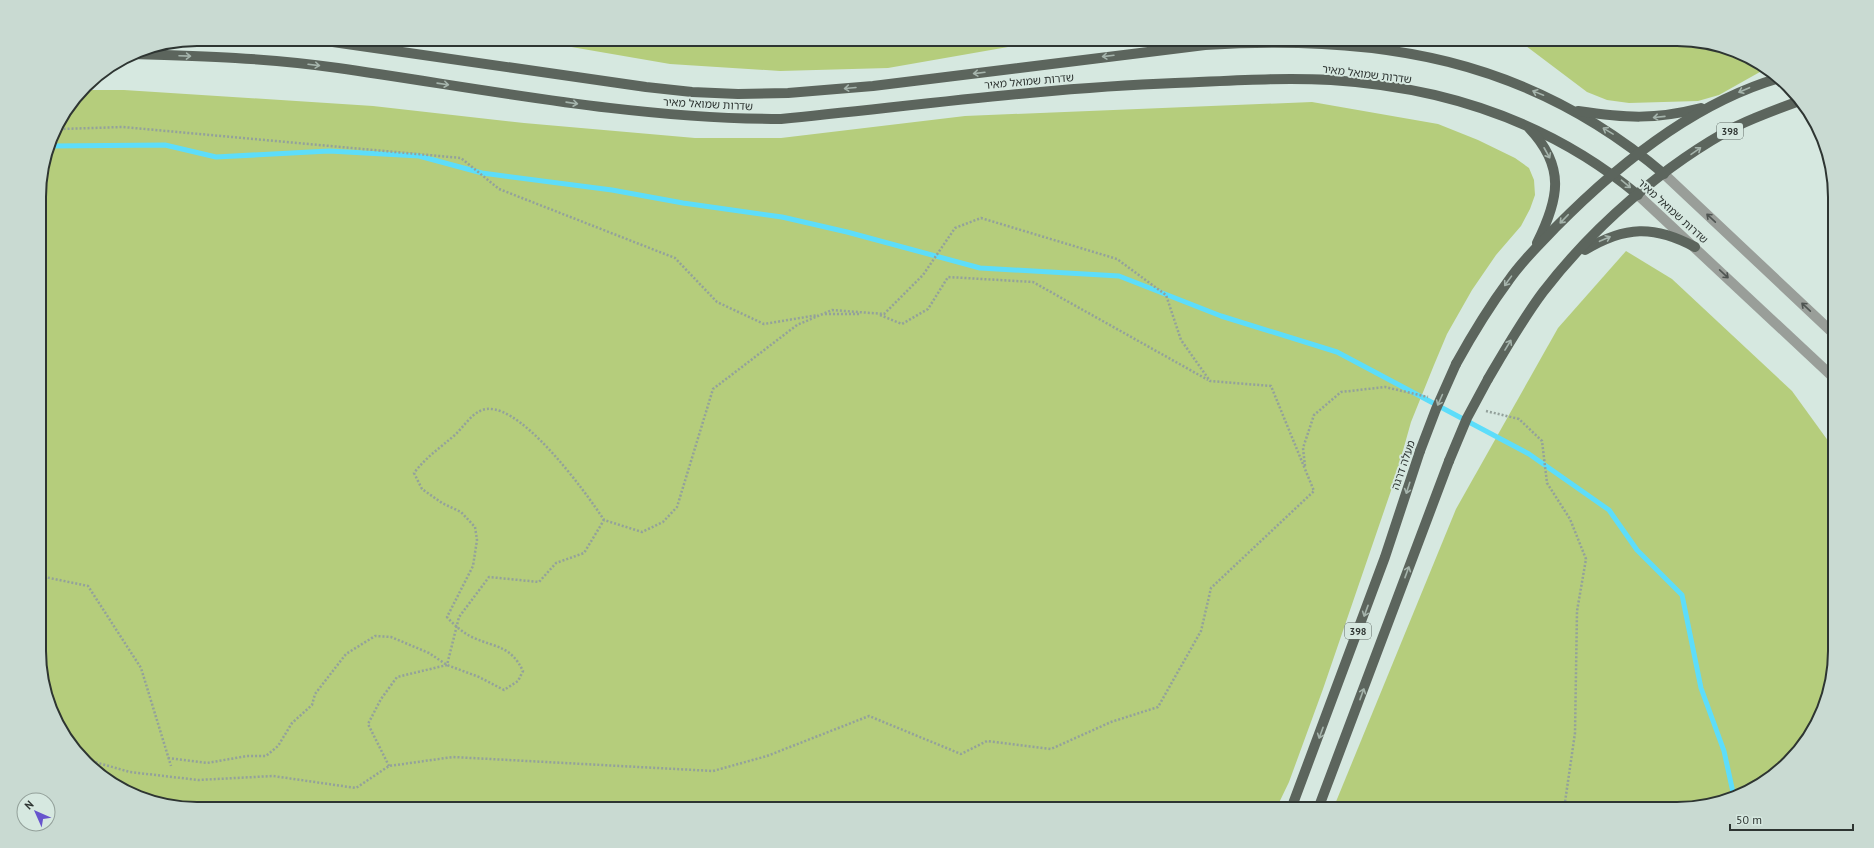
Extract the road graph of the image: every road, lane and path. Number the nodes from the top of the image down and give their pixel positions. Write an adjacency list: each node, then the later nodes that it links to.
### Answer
1 (361, 46): 2 (main road, שדרות שמואל מאיר, one-way to 1)
2 (1197, 46)
3 (1347, 46): 8 (main road, שדרות שמואל מאיר, one-way to 3)
4 (148, 54): 9 (main road, שדרות שמואל מאיר, one-way to 9)
5 (1772, 80): 7 (main road, 398, one-way to 7)
6 (1795, 103): 13 (main road, 398, one-way to 6)
7 (1711, 106): 8 (main road, one-way to 8); 11 (main road, 398)
8 (1573, 110): 11 (main road, שדרות שמואל מאיר, one-way to 8)
9 (1523, 123): 12 (main road, שדרות שמואל מאיר); 16 (main road, one-way to 16)
10 (63, 129): 19 (path)
11 (1640, 153): 12 (main road, 398); 13 (main road, שדרות שמואל מאיר)
12 (1614, 174): 14 (main road, שדרות שמואל מאיר, one-way to 14); 16 (main road, מעלה דרגה / 398, one-way to 16)
13 (1664, 174): 14 (main road, 398); 20 (street, שדרות שמואל מאיר, one-way to 13)
14 (1638, 194): 15 (street, שדרות שמואל מאיר); 17 (main road, 398)
15 (1695, 247): 17 (main road, one-way to 15); 21 (street, שדרות שמואל מאיר, one-way to 21)
16 (1533, 251): 34 (main road, מעלה דרגה / 398, one-way to 34, bridge)
17 (1571, 258): 35 (main road, 398, one-way to 17, bridge)
18 (877, 313): 19 (path); 22 (path); 22 (path)
19 (822, 314): 26 (path)
20 (1828, 328)
21 (1828, 372)
22 (1210, 381): 25 (path)
23 (1432, 398): 25 (path)
24 (1483, 410): 36 (path)
25 (1306, 472): 33 (path)
26 (604, 520): 28 (path); 28 (path)
27 (46, 577): 30 (path)
28 (456, 627): 29 (path); 29 (path)
29 (448, 665): 30 (path); 33 (path)
30 (168, 758): 32 (path)
31 (96, 762): 33 (path)
32 (171, 766)
33 (389, 766)
34 (1294, 802)
35 (1321, 802)
36 (1565, 802)

